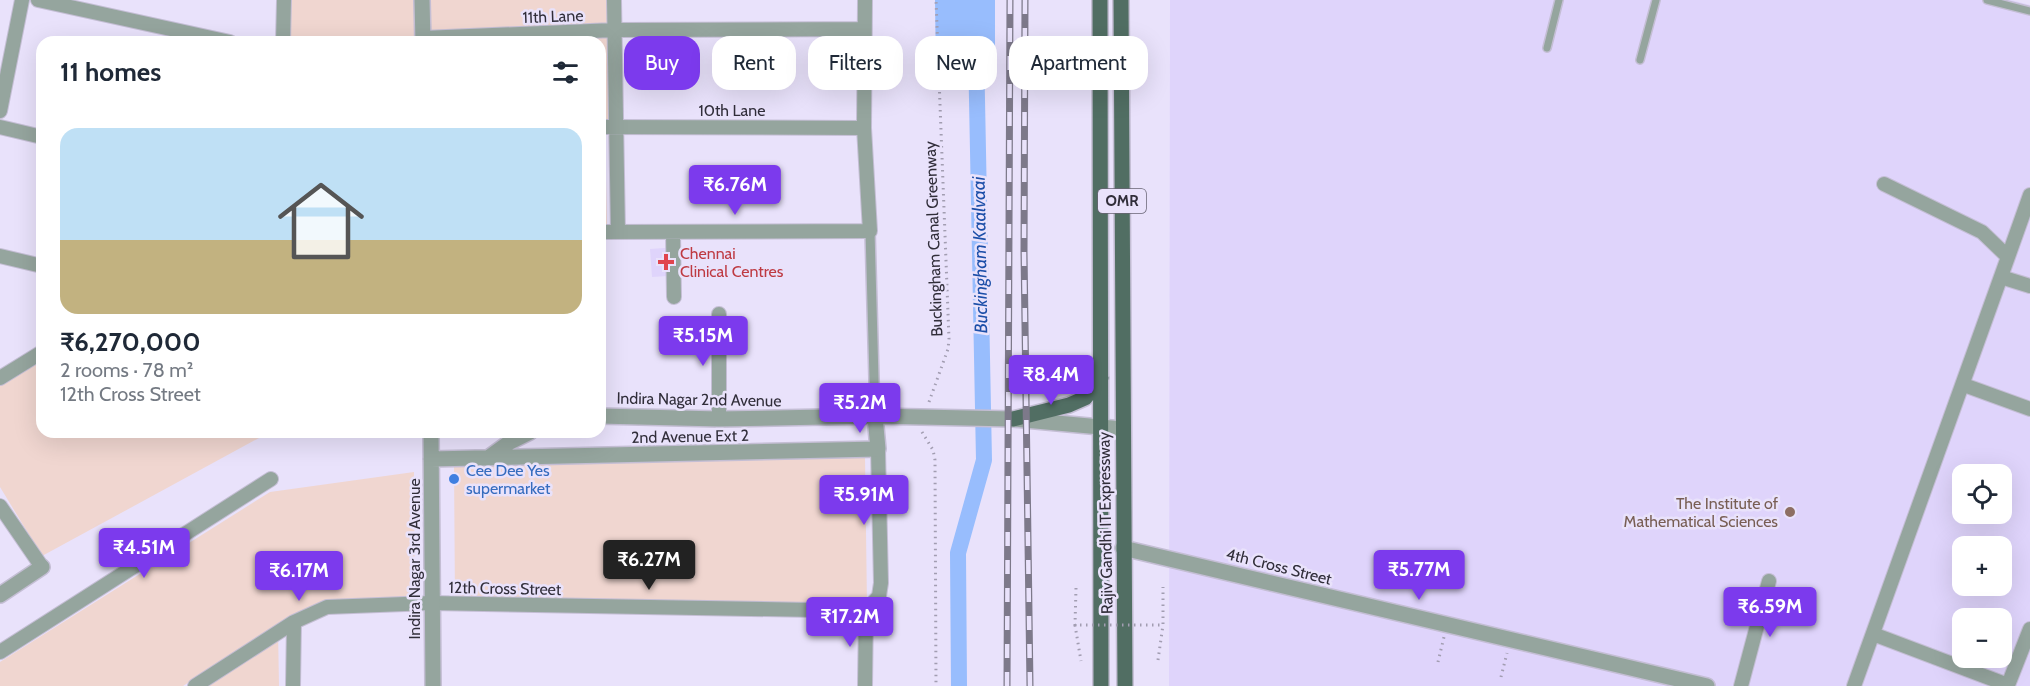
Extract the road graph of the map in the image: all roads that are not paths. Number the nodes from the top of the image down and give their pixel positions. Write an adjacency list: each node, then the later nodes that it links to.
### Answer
1 (22, 0): 21 (street)
2 (38, 0): 15 (street)
3 (284, 0): 16 (street)
4 (422, 0): 17 (street)
5 (614, 0): 14 (street)
6 (865, 0): 13 (street)
7 (1100, 0): 42 (main road, Rajiv Gandhi IT Expressway / OMR)
8 (1121, 0): 50 (main road, Rajiv Gandhi IT Expressway / OMR)
9 (1559, 0): 19 (lane)
10 (1656, 0): 20 (lane)
11 (1987, 0): 12 (lane)
12 (2030, 11)
13 (864, 29): 14 (street, 11th Lane); 25 (street)
14 (614, 30): 18 (street, 11th Lane); 24 (street)
15 (203, 36)
16 (283, 36)
17 (423, 36)
18 (499, 36)
19 (1547, 48)
20 (1640, 60)
21 (0, 111)
22 (0, 127): 26 (street)
23 (606, 127): 24 (street, 10th Lane)
24 (615, 127): 25 (street, 10th Lane); 31 (street)
25 (864, 128): 29 (street)
26 (36, 136)
27 (1884, 184): 34 (street)
28 (2030, 195): 34 (street)
29 (870, 231): 32 (street); 46 (street)
30 (606, 232): 31 (street)
31 (618, 232): 32 (street)
32 (673, 232): 38 (street)
33 (0, 256): 35 (street)
34 (2008, 257): 36 (street)
35 (36, 265)
36 (2001, 277): 37 (street); 43 (street)
37 (2030, 286)
38 (674, 297)
39 (719, 314): 47 (street)
40 (36, 356): 41 (street)
41 (0, 378)
42 (1101, 378): 48 (main road); 49 (main road, Rajiv Gandhi IT Expressway / OMR)
43 (1964, 385): 44 (street); 66 (street)
44 (2030, 409)
45 (606, 416): 47 (street, Indira Nagar 2nd Avenue)
46 (874, 416): 47 (street, Indira Nagar 2nd Avenue); 48 (street, Indira Nagar 2nd Avenue); 53 (street)
47 (719, 419)
48 (1013, 419): 49 (street, Indira Nagar 2nd Avenue)
49 (1101, 429): 50 (street, Indira Nagar 2nd Avenue); 73 (main road, Rajiv Gandhi IT Expressway / OMR)
50 (1122, 429): 58 (main road, Rajiv Gandhi IT Expressway / OMR)
51 (431, 438): 55 (street, Indira Nagar 3rd Avenue)
52 (518, 438): 54 (street)
53 (878, 449): 54 (street, 2nd Avenue Ext 2); 63 (street)
54 (488, 458): 55 (street, 2nd Avenue Ext 2)
55 (431, 459): 62 (street, Indira Nagar 3rd Avenue)
56 (272, 479): 67 (street)
57 (0, 506): 59 (street)
58 (1123, 548): 74 (main road, Rajiv Gandhi IT Expressway / OMR); 75 (street, 4th Cross Street)
59 (42, 567): 61 (street)
60 (1769, 581): 76 (street)
61 (0, 595)
62 (431, 603): 63 (street, 12th Cross Street); 64 (street, 12th Cross Street); 71 (street, Indira Nagar 3rd Avenue)
63 (866, 611): 72 (street)
64 (294, 622): 69 (street, 12th Cross Street); 70 (street)
65 (2030, 629): 68 (street)
66 (1873, 634): 68 (street); 77 (street)
67 (0, 652)
68 (2008, 685)
69 (195, 686)
70 (293, 686)
71 (433, 686)
72 (865, 686)
73 (1101, 686)
74 (1125, 686)
75 (1707, 686)
76 (1741, 686)
77 (1854, 686)

